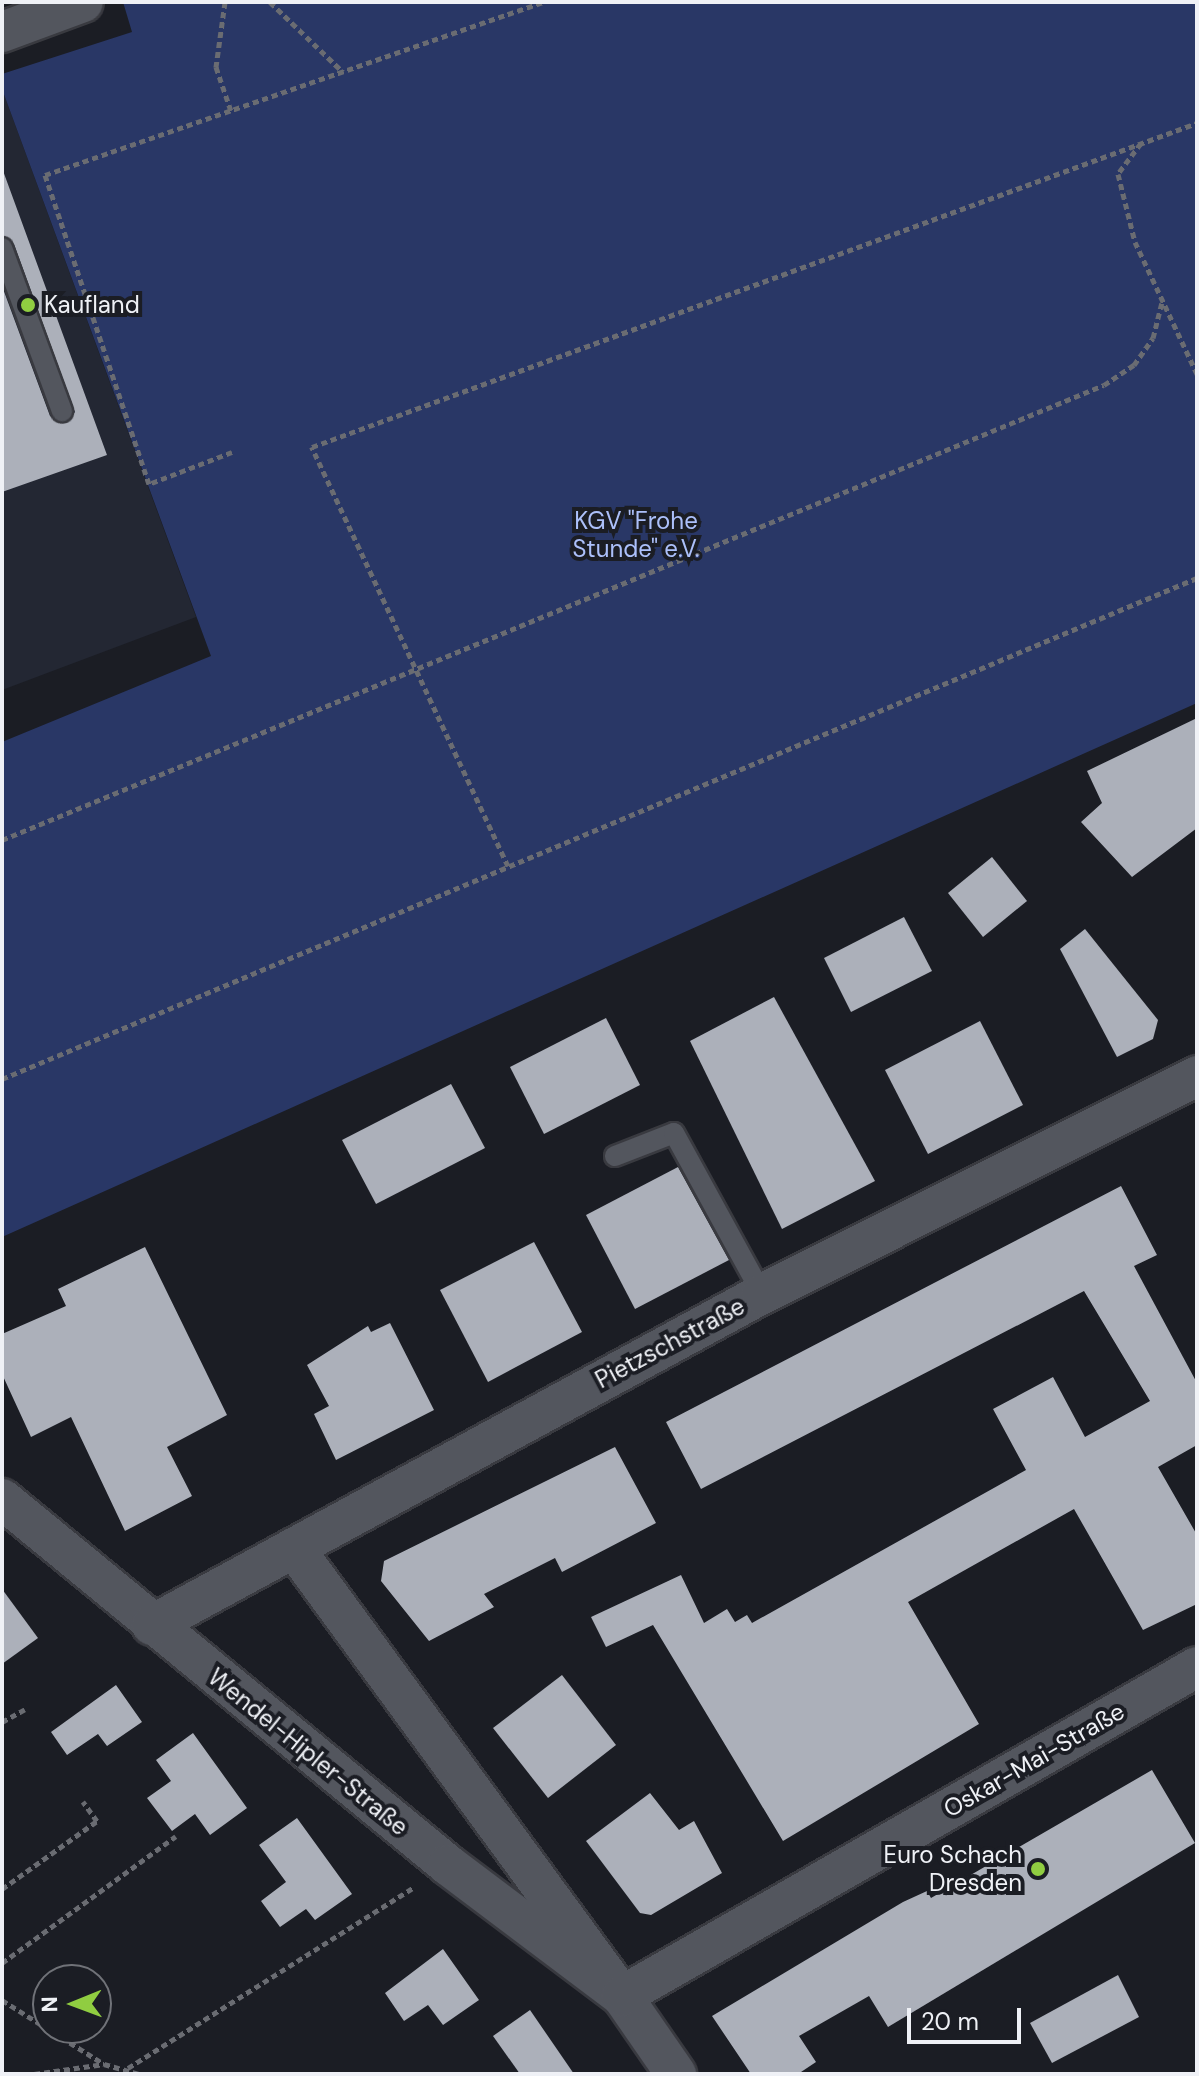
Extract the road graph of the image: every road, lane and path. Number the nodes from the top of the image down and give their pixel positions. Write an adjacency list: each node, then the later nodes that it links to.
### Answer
1 (83, 2): 5 (street)
2 (225, 2): 7 (path)
3 (270, 2): 6 (path)
4 (543, 2): 6 (path)
5 (2, 32)
6 (343, 72): 7 (path)
7 (231, 111): 14 (path)
8 (1197, 123): 9 (path)
9 (1141, 143): 11 (path); 16 (path)
10 (2, 248): 13 (lane)
11 (1162, 303): 12 (path); 16 (path)
12 (1197, 374)
13 (62, 411)
14 (232, 452)
15 (1197, 578): 18 (path)
16 (414, 669): 17 (path); 18 (path)
17 (2, 840)
18 (508, 866): 20 (path)
19 (1197, 1076): 22 (street, Pietzschstraße)
20 (2, 1079)
21 (615, 1156): 22 (lane)
22 (762, 1294): 24 (street, Pietzschstraße)
23 (2, 1499): 25 (street, Wendel-Hipler-Straße)
24 (294, 1548): 25 (street, Pietzschstraße); 34 (street, Wendel-Hipler-Straße)
25 (152, 1625): 31 (street, Wendel-Hipler-Straße)
26 (1197, 1667): 34 (street, Oskar-Mai-Straße)
27 (25, 1709): 28 (path)
28 (2, 1722)
29 (83, 1802): 32 (path)
30 (176, 1836): 33 (path)
31 (448, 1865): 34 (street, Wendel-Hipler-Straße); 37 (path)
32 (2, 1889)
33 (2, 1963)
34 (622, 1996): 40 (street, Wendel-Hipler-Straße)
35 (2, 2000): 36 (path)
36 (104, 2064): 37 (path); 38 (path)
37 (128, 2068): 39 (path)
38 (34, 2074)
39 (140, 2074)
40 (676, 2074)

